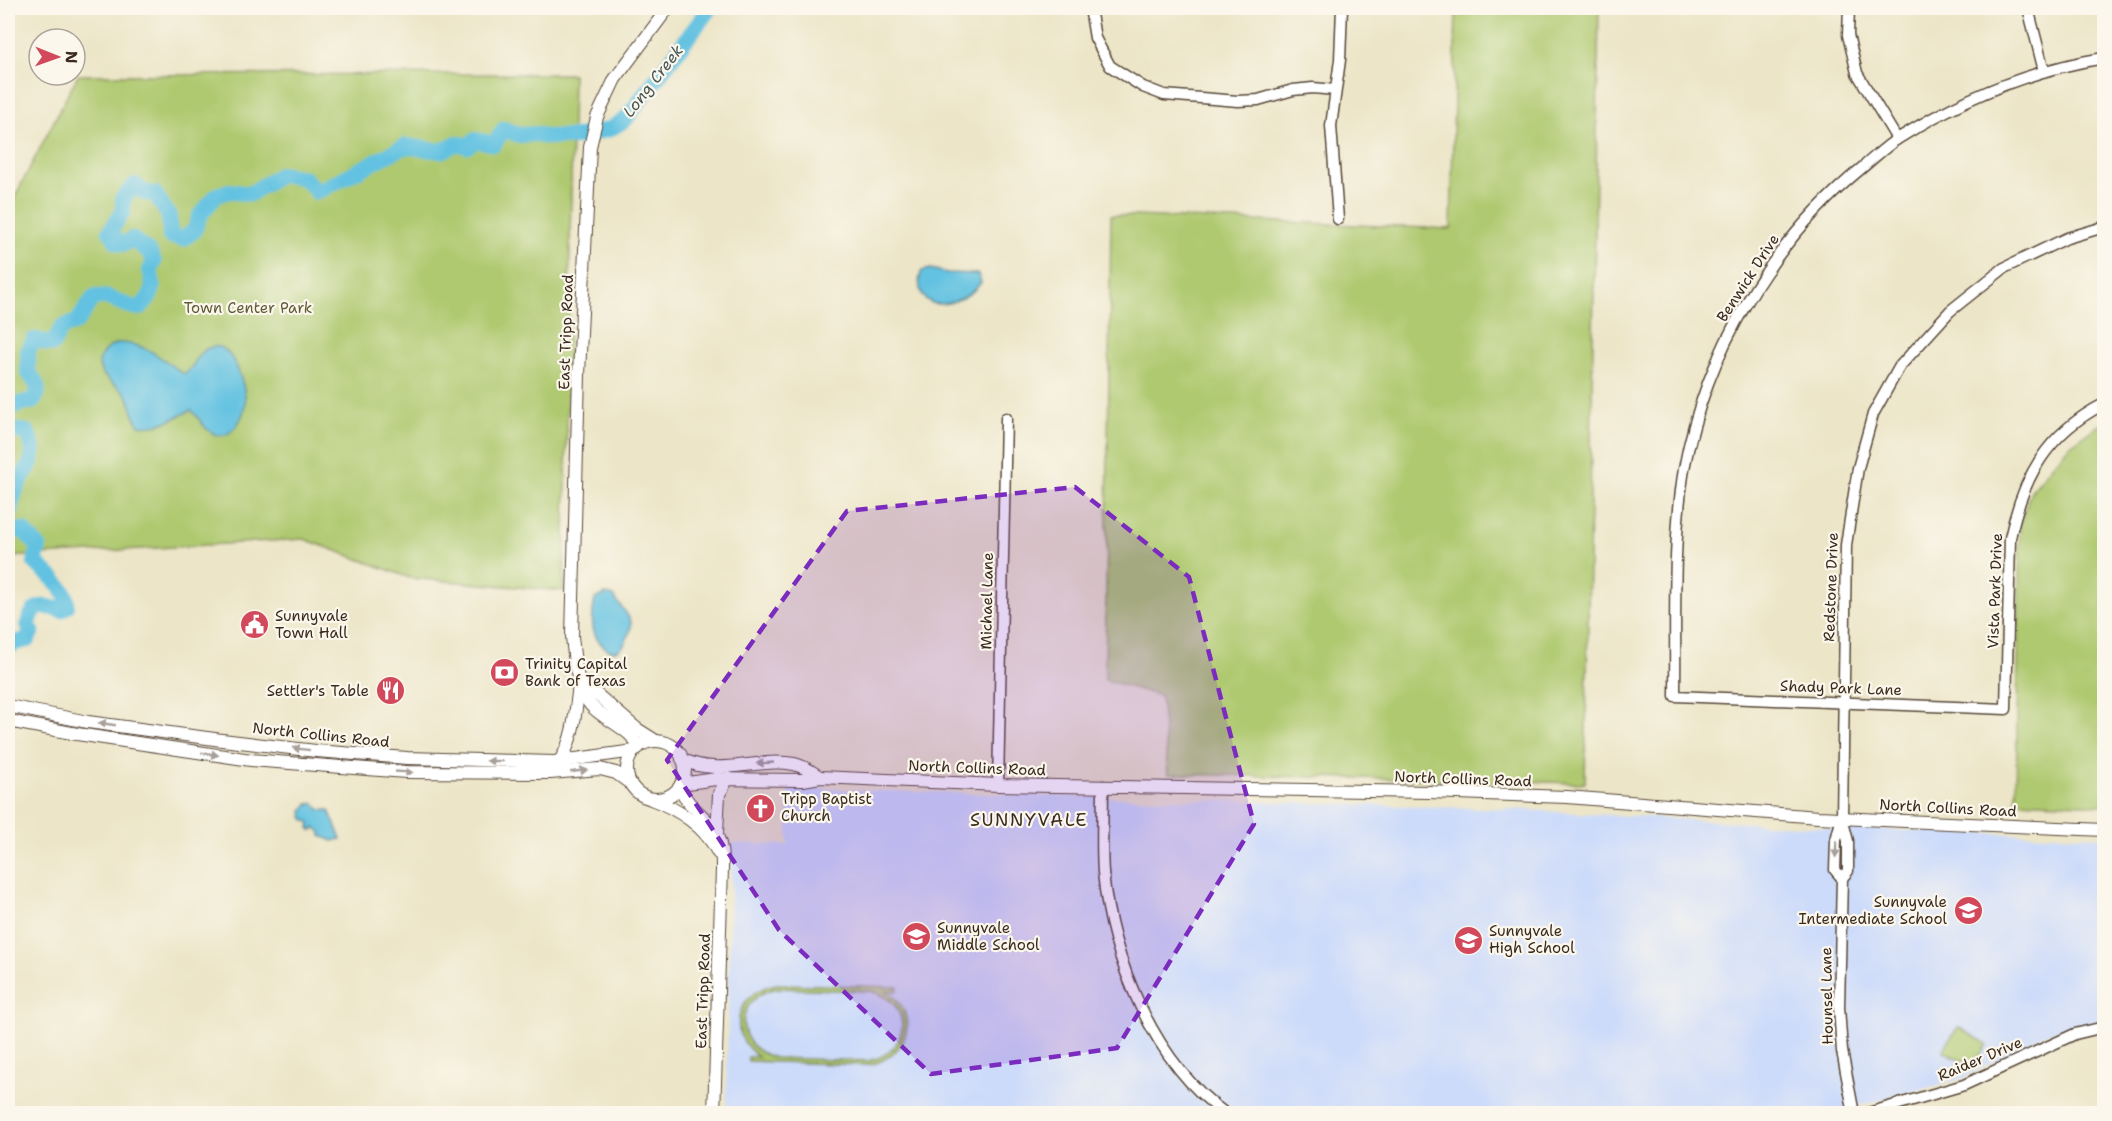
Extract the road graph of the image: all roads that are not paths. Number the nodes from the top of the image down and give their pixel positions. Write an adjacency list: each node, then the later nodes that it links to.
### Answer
1 (668, 8): 14 (street, East Tripp Road)
2 (1090, 8): 8 (street)
3 (1342, 8): 8 (street)
4 (1849, 8): 9 (street)
5 (2028, 8): 7 (street)
6 (2104, 58): 7 (street, Benwick Drive)
7 (2044, 71): 9 (street, Benwick Drive)
8 (1335, 90): 10 (street)
9 (1897, 139): 15 (street, Benwick Drive)
10 (1338, 219)
11 (2104, 228): 16 (street, Redstone Drive)
12 (2104, 404): 18 (street, Vista Park Drive)
13 (1006, 418): 33 (street, Michael Lane)
14 (580, 680): 21 (street); 23 (street, East Tripp Road); 26 (street)
15 (1675, 696): 16 (street, Shady Park Lane)
16 (1842, 702): 18 (street, Shady Park Lane); 36 (street, Redstone Drive)
17 (8, 706): 20 (street, North Collins Road, one-way to 17)
18 (2006, 709)
19 (8, 721): 22 (street, North Collins Road)
20 (177, 734): 22 (street); 24 (street, North Collins Road, one-way to 20)
21 (656, 741): 23 (street); 25 (street)
22 (175, 748): 28 (street, North Collins Road, one-way to 28)
23 (636, 749): 26 (street, North Collins Road); 31 (street)
24 (380, 756): 27 (street, North Collins Road); 28 (street)
25 (682, 759): 29 (street, North Collins Road, one-way to 25); 32 (street)
26 (560, 760): 27 (street, North Collins Road, one-way to 27)
27 (467, 767): 28 (street, North Collins Road, one-way to 27); 31 (street, North Collins Road, one-way to 31)
28 (379, 770)
29 (820, 777): 30 (street, North Collins Road); 33 (street, North Collins Road)
30 (728, 778): 32 (street, North Collins Road); 38 (street, East Tripp Road)
31 (630, 783): 35 (street)
32 (680, 785): 35 (street); 38 (street)
33 (998, 785): 34 (street, North Collins Road)
34 (1103, 786): 36 (street, North Collins Road); 42 (street)
35 (651, 799): 39 (street, East Tripp Road)
36 (1842, 818): 37 (street, North Collins Road); 43 (street, Hounsel Lane)
37 (2104, 830)
38 (717, 833): 39 (street, East Tripp Road)
39 (722, 868): 41 (street, East Tripp Road)
40 (2104, 1027): 44 (street, Raider Drive)
41 (714, 1113)
42 (1226, 1113)
43 (1854, 1113)
44 (1865, 1113)

